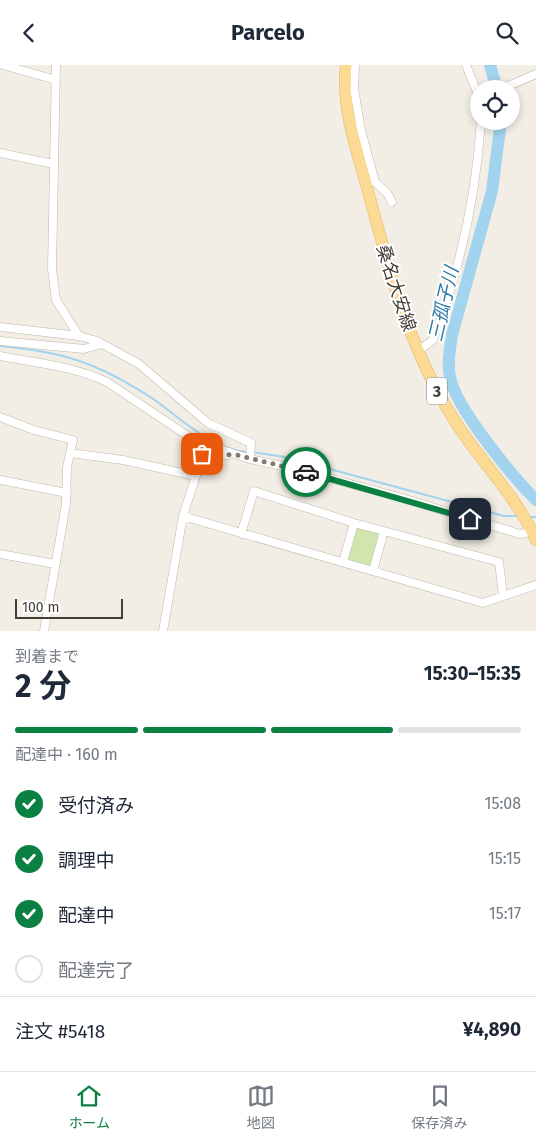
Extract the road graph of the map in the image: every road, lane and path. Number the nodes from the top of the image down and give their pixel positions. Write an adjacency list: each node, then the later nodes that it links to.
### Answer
1 (3, 65): 7 (street)
2 (56, 65): 7 (street)
3 (346, 65): 18 (main road, 桑名大安線 / 3)
4 (355, 65): 13 (street)
5 (466, 65): 8 (street)
6 (536, 74): 9 (street)
7 (56, 80): 12 (street)
8 (472, 80)
9 (520, 81)
10 (480, 130): 18 (street)
11 (0, 153): 12 (street)
12 (54, 164): 15 (street)
13 (392, 202)
14 (0, 327): 15 (street)
15 (79, 336): 17 (street)
16 (0, 341): 17 (street)
17 (102, 344): 23 (street)
18 (418, 351): 30 (main road, 桑名大安線 / 3)
19 (0, 357): 22 (street)
20 (0, 417): 21 (street)
21 (70, 453): 24 (street); 26 (street)
22 (237, 455): 23 (street); 24 (street)
23 (250, 458): 30 (street)
24 (196, 476): 39 (street)
25 (0, 480): 26 (street)
26 (66, 493): 34 (street)
27 (186, 517): 31 (street)
28 (354, 523): 29 (street); 31 (street); 33 (street)
29 (384, 531): 35 (street); 37 (street)
30 (533, 532)
31 (241, 534): 33 (street)
32 (0, 554): 34 (street)
33 (342, 562): 35 (street)
34 (54, 564): 38 (street)
35 (373, 571): 37 (street)
36 (536, 585): 37 (street)
37 (503, 596)
38 (44, 631)
39 (163, 631)

